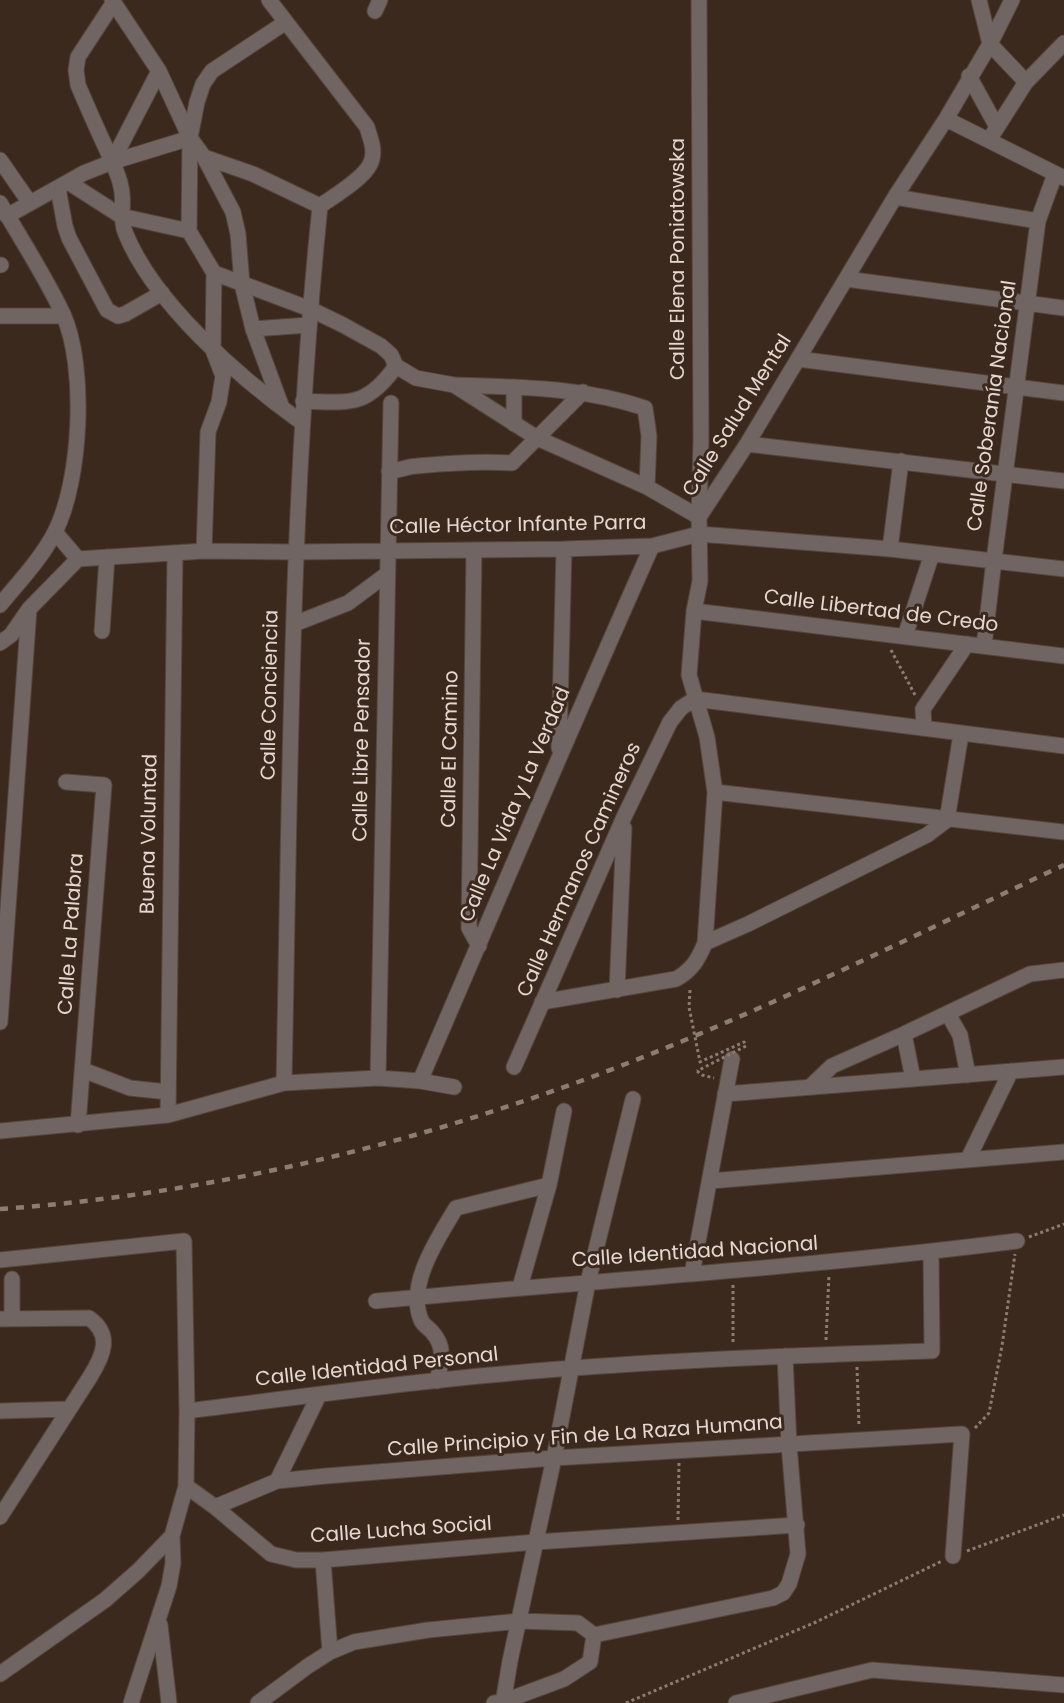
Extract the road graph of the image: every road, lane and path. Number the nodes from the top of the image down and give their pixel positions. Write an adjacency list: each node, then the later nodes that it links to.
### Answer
1 (699, 0): 58 (street, Calle Elena Poniatowska)
2 (980, 0): 8 (street)
3 (1012, 0): 8 (street, Calle Salud Mental)
4 (113, 1): 9 (street); 17 (street)
5 (275, 3): 6 (street)
6 (286, 22): 14 (street); 22 (street)
7 (1064, 43): 11 (street)
8 (990, 44): 10 (street, Calle Salud Mental); 11 (street)
9 (159, 71): 14 (street); 17 (street)
10 (969, 76): 12 (street, Calle Salud Mental); 13 (street)
11 (1026, 82): 13 (street)
12 (946, 119): 13 (street); 20 (street, Calle Salud Mental)
13 (993, 134): 18 (street)
14 (190, 138): 15 (street); 17 (street); 26 (street)
15 (204, 157): 22 (street); 29 (street)
16 (0, 160): 21 (street)
17 (112, 162): 19 (street); 24 (street)
18 (1059, 176): 25 (street, Calle Soberanía Nacional)
19 (63, 185): 21 (street); 24 (street); 30 (street)
20 (895, 197): 25 (street); 28 (street, Calle Salud Mental)
21 (30, 203): 23 (street)
22 (320, 206): 33 (street, Calle Conciencia)
23 (4, 209): 35 (street)
24 (121, 216): 26 (street); 30 (street)
25 (1038, 221): 31 (street, Calle Soberanía Nacional)
26 (189, 231): 27 (street)
27 (214, 273): 29 (street); 38 (street)
28 (846, 279): 31 (street); 39 (street, Calle Salud Mental)
29 (242, 284): 33 (street); 37 (street)
30 (162, 293): 38 (street)
31 (1028, 303): 32 (street); 43 (street, Calle Soberanía Nacional)
32 (1064, 308)
33 (310, 309): 36 (street, Calle Conciencia); 40 (street)
34 (0, 316): 35 (street)
35 (64, 316): 59 (street)
36 (309, 325): 37 (street); 46 (street, Calle Conciencia)
37 (253, 329): 48 (street)
38 (213, 350): 48 (street); 66 (street)
39 (798, 359): 43 (street); 52 (street, Calle Salud Mental)
40 (396, 366): 41 (street); 46 (street)
41 (454, 385): 42 (street); 50 (street)
42 (514, 387): 44 (street); 50 (street)
43 (1018, 387): 45 (street); 55 (street, Calle Soberanía Nacional)
44 (584, 392): 51 (street); 57 (street)
45 (1064, 393)
46 (303, 401): 49 (street, Calle Conciencia)
47 (391, 403): 54 (street, Calle Libre Pensador)
48 (282, 408): 49 (street)
49 (301, 422): 67 (street, Calle Conciencia)
50 (514, 424): 51 (street)
51 (537, 438): 54 (street); 57 (street)
52 (747, 444): 53 (street); 58 (street, Calle Salud Mental)
53 (901, 461): 55 (street); 63 (street)
54 (389, 471): 64 (street, Calle Libre Pensador)
55 (1006, 474): 56 (street); 72 (street, Calle Soberanía Nacional)
56 (1064, 481)
57 (648, 488): 58 (street)
58 (699, 517): 60 (street, Calle Salud Mental)
59 (55, 532): 71 (street); 75 (street)
60 (699, 534): 61 (street, Calle Héctor Infante Parra); 63 (street, Calle Héctor Infante Parra); 77 (street, Calle Salud Mental)
61 (652, 546): 62 (street, Calle Héctor Infante Parra); 91 (street, Calle La Vida y La Verdad)
62 (564, 549): 65 (street, Calle Héctor Infante Parra); 91 (street)
63 (890, 549): 69 (street, Calle Héctor Infante Parra)
64 (387, 550): 65 (street, Calle Héctor Infante Parra); 67 (street, Calle Héctor Infante Parra); 74 (street, Calle Libre Pensador)
65 (474, 550): 99 (street, Calle El Camino)
66 (204, 551): 67 (street, Calle Héctor Infante Parra); 68 (street, Calle Héctor Infante Parra)
67 (296, 552): 78 (street, Calle Conciencia)
68 (175, 553): 70 (street, Calle Héctor Infante Parra); 120 (street, Buena Voluntad)
69 (932, 554): 72 (street, Calle Héctor Infante Parra); 81 (street)
70 (107, 557): 71 (street, Calle Héctor Infante Parra); 79 (street)
71 (78, 559): 76 (street)
72 (994, 560): 73 (street, Calle Héctor Infante Parra); 84 (street, Calle Soberanía Nacional)
73 (1064, 569)
74 (387, 573): 78 (street); 113 (street, Calle Libre Pensador)
75 (0, 605)
76 (29, 609): 82 (street); 96 (street)
77 (694, 611): 80 (street, Calle Libertad de Credo); 86 (street, Calle Salud Mental)
78 (294, 624): 116 (street, Calle Conciencia)
79 (102, 631)
80 (882, 633): 81 (street, Calle Libertad de Credo); 87 (path)
81 (905, 636): 83 (street, Calle Libertad de Credo)
82 (0, 644)
83 (967, 644): 84 (street, Calle Libertad de Credo); 87 (street)
84 (984, 646): 85 (street, Calle Libertad de Credo)
85 (1064, 656)
86 (695, 699): 88 (street); 93 (street, Calle Salud Mental); 94 (street, Calle Hermanos Camineros)
87 (923, 710): 88 (street)
88 (924, 728): 89 (street)
89 (961, 734): 90 (street); 95 (street)
90 (1064, 746)
91 (558, 757): 99 (street, Calle La Vida y La Verdad)
92 (66, 782): 110 (street, Calle La Palabra)
93 (715, 792): 95 (street); 98 (street, Calle Salud Mental)
94 (624, 817): 101 (street); 103 (street, Calle Hermanos Camineros)
95 (947, 820): 97 (street); 98 (street)
96 (7, 825): 105 (street)
97 (1064, 832)
98 (705, 943): 101 (street, Calle Salud Mental)
99 (478, 946): 115 (street, Calle La Vida y La Verdad)
100 (1064, 970): 104 (street)
101 (617, 990): 103 (street)
102 (690, 990): 118 (path, bridge)
103 (542, 1002): 108 (street, Calle Hermanos Camineros)
104 (948, 1014): 106 (street); 112 (street)
105 (0, 1022)
106 (904, 1034): 114 (street); 119 (street)
107 (732, 1059): 118 (street)
108 (514, 1067)
109 (1064, 1067): 111 (street)
110 (82, 1070): 120 (street); 124 (street, Calle La Palabra)
111 (1011, 1071): 112 (street); 127 (street)
112 (968, 1075): 114 (street)
113 (378, 1078): 115 (street); 116 (street)
114 (912, 1079): 119 (street)
115 (420, 1081): 117 (street)
116 (284, 1083): 123 (street)
117 (454, 1087)
118 (726, 1087): 119 (street); 128 (street)
119 (810, 1087)
120 (168, 1092): 123 (street, Buena Voluntad)
121 (633, 1099): 138 (street)
122 (564, 1112): 129 (street)
123 (168, 1115): 124 (street)
124 (78, 1125): 125 (street)
125 (0, 1131)
126 (1064, 1152): 127 (street)
127 (968, 1160): 128 (street)
128 (710, 1181): 136 (street)
129 (549, 1185): 139 (street); 140 (street)
130 (1064, 1224): 131 (path)
131 (1017, 1241): 132 (street, Calle Identidad Nacional); 153 (path)
132 (931, 1252): 134 (street, Calle Identidad Nacional); 143 (street, Calle Identidad Personal)
133 (0, 1260): 152 (street)
134 (830, 1263): 135 (street, Calle Identidad Nacional); 144 (path)
135 (732, 1270): 136 (street, Calle Identidad Nacional); 146 (path)
136 (692, 1274): 138 (street, Calle Identidad Nacional)
137 (12, 1279): 142 (street)
138 (588, 1282): 139 (street, Calle Identidad Nacional); 147 (street)
139 (520, 1287): 140 (street, Calle Identidad Nacional)
140 (416, 1297): 141 (street, Calle Identidad Nacional); 148 (street)
141 (376, 1301)
142 (6, 1319): 150 (street)
143 (856, 1353): 144 (street, Calle Identidad Personal); 154 (path)
144 (826, 1354): 145 (street, Calle Identidad Personal)
145 (785, 1356): 146 (street, Calle Identidad Personal); 155 (street)
146 (734, 1358): 147 (street, Calle Identidad Personal)
147 (573, 1368): 148 (street, Calle Identidad Personal); 157 (street)
148 (437, 1381): 149 (street, Calle Identidad Personal)
149 (320, 1395): 152 (street, Calle Identidad Personal); 158 (street)
150 (69, 1410): 151 (street); 160 (street)
151 (0, 1411)
152 (187, 1411): 159 (street)
153 (962, 1434): 154 (street, Calle Principio y Fin de La Raza Humana); 168 (street)
154 (859, 1440): 155 (street, Calle Principio y Fin de La Raza Humana)
155 (789, 1445): 156 (street, Calle Principio y Fin de La Raza Humana); 164 (street)
156 (679, 1452): 157 (street, Calle Principio y Fin de La Raza Humana); 165 (path)
157 (554, 1458): 158 (street, Calle Principio y Fin de La Raza Humana); 167 (street)
158 (277, 1481): 161 (street, Calle Principio y Fin de La Raza Humana)
159 (186, 1486): 161 (street, Calle Lucha Social); 166 (street)
160 (6, 1499): 163 (street)
161 (215, 1507): 169 (street, Calle Lucha Social)
162 (1064, 1515): 168 (path)
163 (0, 1517)
164 (797, 1525): 165 (street, Calle Lucha Social); 172 (street)
165 (678, 1533): 167 (street, Calle Lucha Social)
166 (172, 1536): 170 (street); 174 (street)
167 (536, 1542): 169 (street, Calle Lucha Social); 171 (street)
168 (952, 1556): 180 (path)
169 (323, 1560): 173 (street)
170 (159, 1619): 176 (street); 177 (street)
171 (520, 1621): 172 (street); 173 (street); 179 (street)
172 (594, 1635): 179 (street)
173 (330, 1652): 178 (street)
174 (0, 1674)
175 (1064, 1685): 181 (street)
176 (131, 1703)
177 (169, 1703)
178 (258, 1703)
179 (500, 1703)
180 (626, 1703)
181 (736, 1703)

